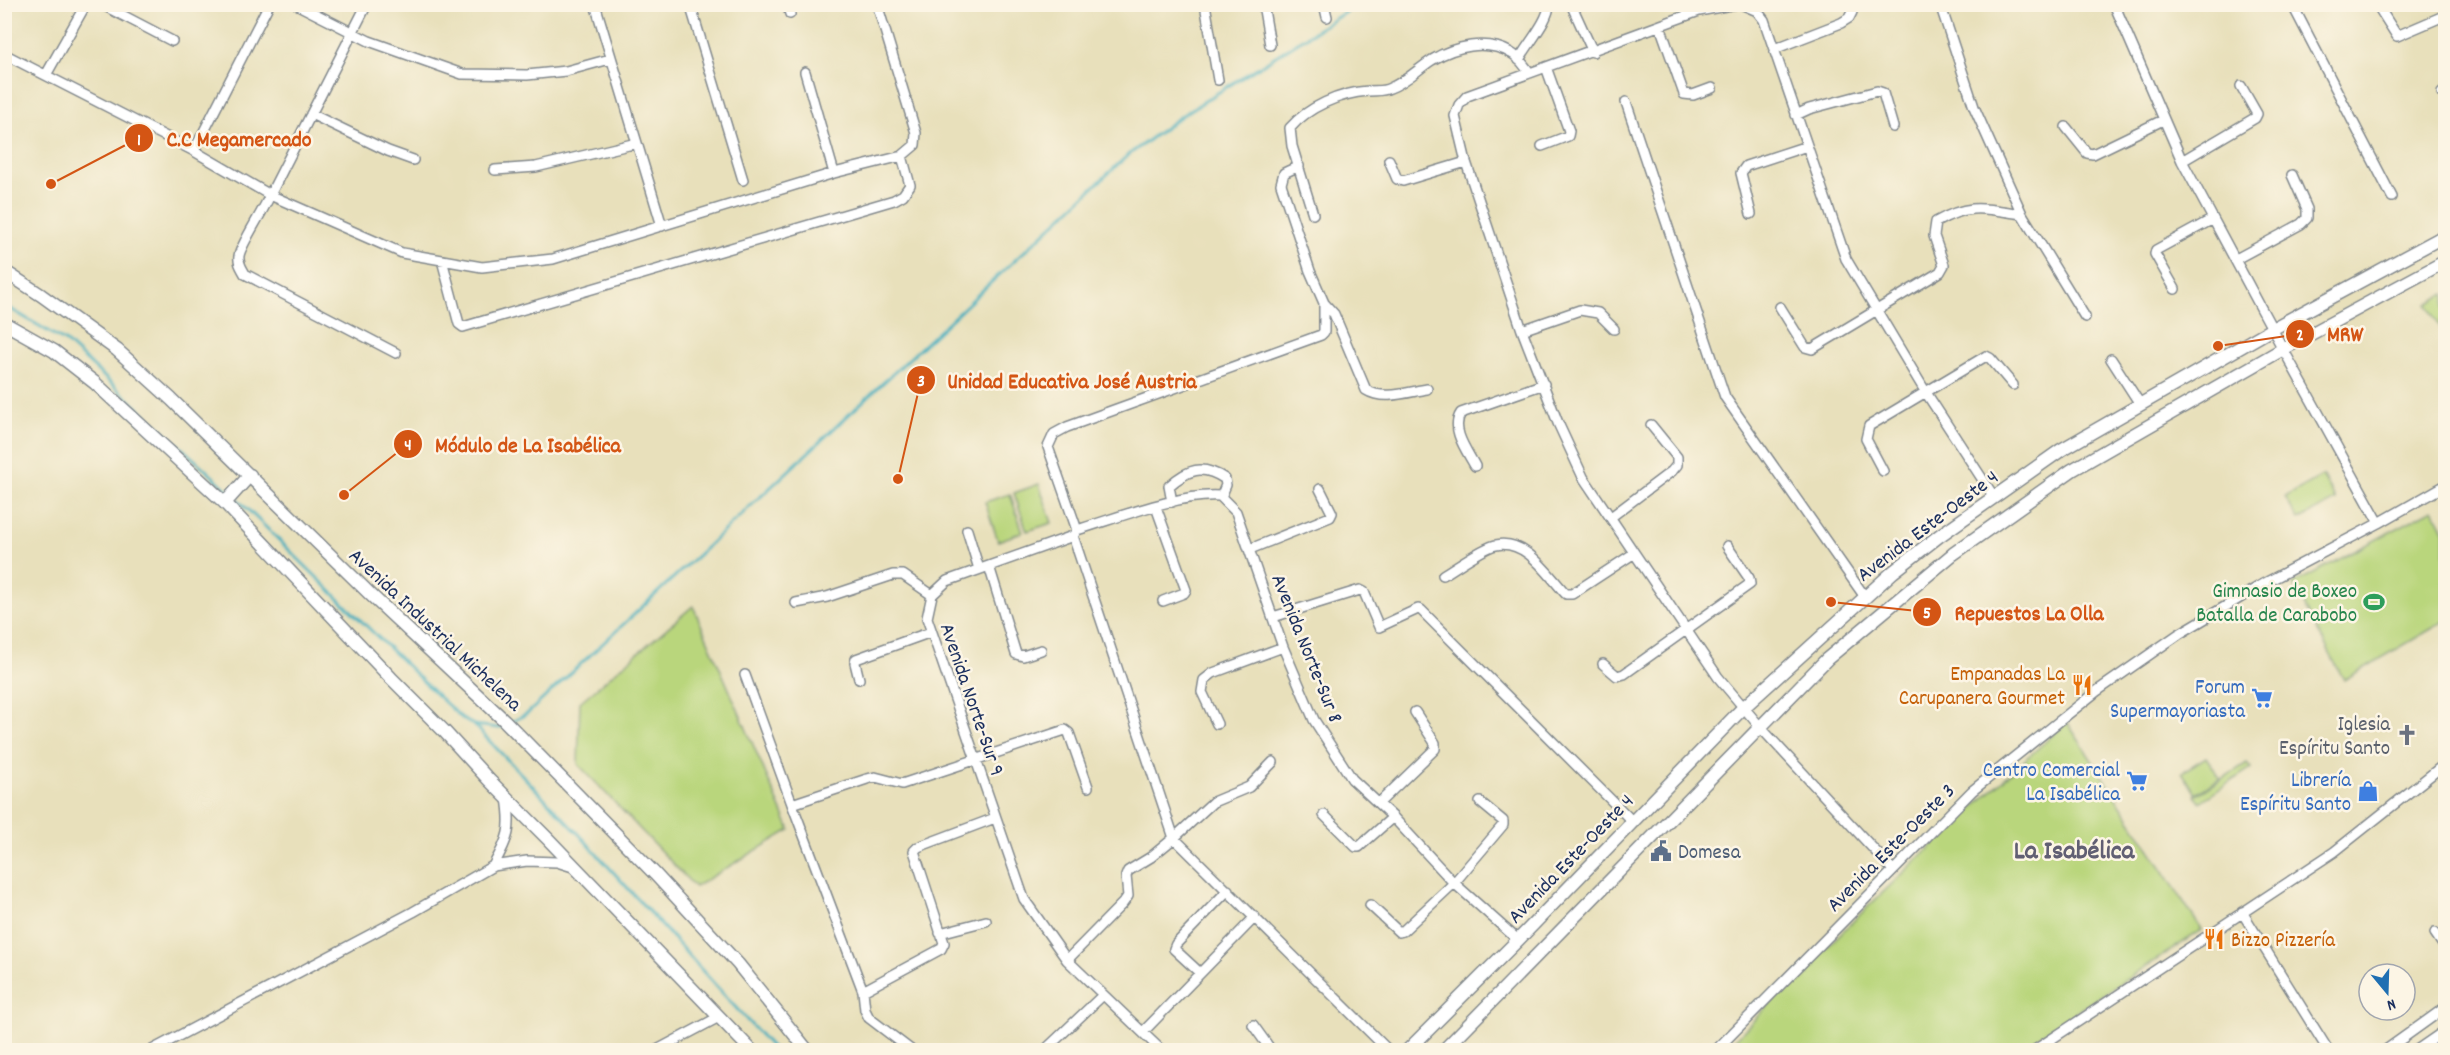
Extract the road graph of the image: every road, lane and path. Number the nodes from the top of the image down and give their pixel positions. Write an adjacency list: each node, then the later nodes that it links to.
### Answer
1 (86, 4): 36 (street)
2 (102, 4): 26 (street)
3 (269, 4): 49 (street)
4 (296, 4): 25 (street)
5 (367, 4): 25 (street)
6 (595, 4): 31 (street)
7 (690, 4): 59 (street)
8 (877, 4): 50 (street)
9 (1205, 4): 37 (street)
10 (1263, 4): 27 (street)
11 (1324, 4): 23 (street)
12 (1550, 4): 32 (street)
13 (1570, 4): 29 (street)
14 (1736, 4): 20 (street)
15 (1741, 4): 28 (street)
16 (1850, 4): 28 (street)
17 (1940, 4): 62 (street)
18 (2114, 4): 43 (street)
19 (2292, 4): 61 (street)
20 (1708, 6): 24 (street)
21 (2378, 6): 22 (street)
22 (2445, 15)
23 (1327, 17)
24 (1660, 26): 29 (street); 39 (street)
25 (352, 34): 31 (street); 41 (street)
26 (172, 41)
27 (1270, 45)
28 (1774, 49): 42 (street)
29 (1593, 52): 33 (street)
30 (4, 54): 36 (street)
31 (610, 59): 46 (street)
32 (1519, 60): 35 (street); 55 (street)
33 (1546, 67): 35 (street); 47 (street)
34 (805, 72): 57 (street)
35 (1530, 73): 54 (street)
36 (46, 75): 49 (street)
37 (1218, 80)
38 (2241, 86): 53 (street)
39 (1712, 88)
40 (1626, 102): 110 (street)
41 (312, 114): 51 (street); 60 (street)
42 (1796, 115): 44 (street); 48 (street)
43 (2163, 120): 45 (street); 53 (street)
44 (1893, 127)
45 (2066, 127)
46 (637, 143): 56 (street); 66 (street)
47 (1542, 146)
48 (1807, 146): 64 (street); 75 (street)
49 (194, 151): 60 (street)
50 (902, 156): 57 (street); 69 (street)
51 (413, 160)
52 (1389, 160): 54 (street)
53 (2182, 160): 65 (street)
54 (1466, 162): 80 (street)
55 (1299, 166): 63 (street); 73 (street)
56 (495, 170)
57 (834, 173): 66 (street)
58 (2292, 175): 68 (street)
59 (743, 180)
60 (270, 195): 69 (street); 82 (street)
61 (2392, 197)
62 (2022, 213): 75 (street); 76 (street)
63 (1313, 214)
64 (1751, 214)
65 (2213, 219): 68 (street); 72 (street)
66 (662, 226): 69 (street)
67 (2445, 235): 79 (main road, Avenida Este-Oeste 4)
68 (2236, 259): 79 (street)
69 (442, 260)
70 (2445, 261): 81 (main road)
71 (4, 271): 92 (main road, Avenida Industrial Michelena)
72 (2175, 289)
73 (1324, 303): 86 (street); 103 (street)
74 (1780, 307): 75 (street)
75 (1877, 310): 87 (street)
76 (2085, 317)
77 (4, 322): 97 (main road)
78 (1614, 329): 80 (street)
79 (2272, 329): 81 (street); 88 (main road, Avenida Este-Oeste 4)
80 (1522, 330): 84 (street)
81 (2283, 349): 101 (street); 124 (main road)
82 (396, 353)
83 (2111, 359): 88 (street)
84 (1544, 384): 90 (street); 100 (street)
85 (2013, 385): 87 (street)
86 (1426, 389)
87 (1925, 391): 91 (street); 96 (street)
88 (2140, 404): 96 (main road, Avenida Este-Oeste 4)
89 (1651, 425): 100 (street)
90 (1475, 466)
91 (1883, 471)
92 (247, 478): 97 (main road); 163 (main road, Avenida Industrial Michelena)
93 (2444, 488): 101 (street, Avenida Este-Oeste 3)
94 (1320, 489): 105 (street)
95 (1221, 497): 98 (street); 98 (street); 105 (street, Avenida Norte-Sur 8)
96 (1994, 497): 110 (main road, Avenida Este-Oeste 4)
97 (227, 501): 129 (main road)
98 (1172, 502): 99 (street)
99 (1156, 507): 103 (street); 111 (street)
100 (1611, 517): 106 (street)
101 (2379, 523): 140 (street, Avenida Este-Oeste 3)
102 (967, 530): 107 (street)
103 (1075, 533): 107 (street); 137 (street)
104 (1727, 546): 114 (street)
105 (1250, 549): 113 (street, Avenida Norte-Sur 8)
106 (1634, 554): 108 (street); 114 (street)
107 (984, 568): 109 (street); 117 (street)
108 (1443, 575)
109 (932, 595): 112 (street); 115 (street, Avenida Norte-Sur 9)
110 (1865, 597): 121 (main road, Avenida Este-Oeste 4)
111 (1163, 601)
112 (796, 603)
113 (1273, 617): 116 (street, Avenida Norte-Sur 8); 136 (street)
114 (1686, 631): 118 (street); 121 (street)
115 (931, 632): 120 (street); 125 (street, Avenida Norte-Sur 9)
116 (1283, 646): 123 (street); 131 (street, Avenida Norte-Sur 8)
117 (1041, 650)
118 (1604, 664)
119 (745, 675): 132 (street)
120 (859, 679)
121 (1743, 708): 124 (street); 136 (main road, Avenida Este-Oeste 4)
122 (1415, 712): 131 (street)
123 (1217, 724)
124 (1761, 728): 140 (street); 170 (main road)
125 (974, 759): 128 (street); 132 (street); 135 (street, Avenida Norte-Sur 9)
126 (1273, 762): 137 (street)
127 (2445, 763): 144 (street)
128 (1088, 788)
129 (507, 797): 138 (street); 139 (main road)
130 (1480, 802): 141 (street)
131 (1379, 803): 134 (street, Avenida Norte-Sur 8)
132 (792, 804): 153 (street)
133 (1324, 815): 134 (street)
134 (1393, 817): 141 (street, Avenida Norte-Sur 8)
135 (995, 818): 147 (street); 151 (street, Avenida Norte-Sur 9)
136 (1632, 821): 149 (main road, Avenida Este-Oeste 4)
137 (1174, 838): 142 (street); 151 (street)
138 (493, 866): 139 (street); 160 (street)
139 (576, 868): 156 (main road)
140 (1893, 870): 171 (street, Avenida Este-Oeste 3)
141 (1454, 883): 143 (street); 149 (street, Avenida Norte-Sur 8)
142 (1228, 890): 145 (street); 152 (street)
143 (1370, 905)
144 (2242, 912): 172 (street); 173 (street)
145 (1255, 917): 152 (street); 168 (street)
146 (986, 921): 147 (street)
147 (940, 933): 153 (street)
148 (2435, 933): 150 (street)
149 (1518, 940): 169 (main road, Avenida Este-Oeste 4)
150 (2445, 949)
151 (1067, 960): 154 (street, Avenida Norte-Sur 9)
152 (1200, 973): 159 (street)
153 (863, 991): 164 (street)
154 (1103, 995): 159 (street, Avenida Norte-Sur 9); 165 (street)
155 (2445, 1007): 174 (street)
156 (719, 1017): 161 (street); 162 (main road)
157 (1254, 1025): 167 (street)
158 (2445, 1030): 175 (street)
159 (1143, 1032): 166 (street, Avenida Norte-Sur 9)
160 (152, 1050)
161 (657, 1050)
162 (752, 1050)
163 (807, 1050)
164 (911, 1050)
165 (1045, 1050)
166 (1161, 1050)
167 (1271, 1050)
168 (1388, 1050)
169 (1408, 1050)
170 (1444, 1050)
171 (1716, 1050)
172 (2035, 1050)
173 (2328, 1050)
174 (2386, 1050)
175 (2417, 1050)

